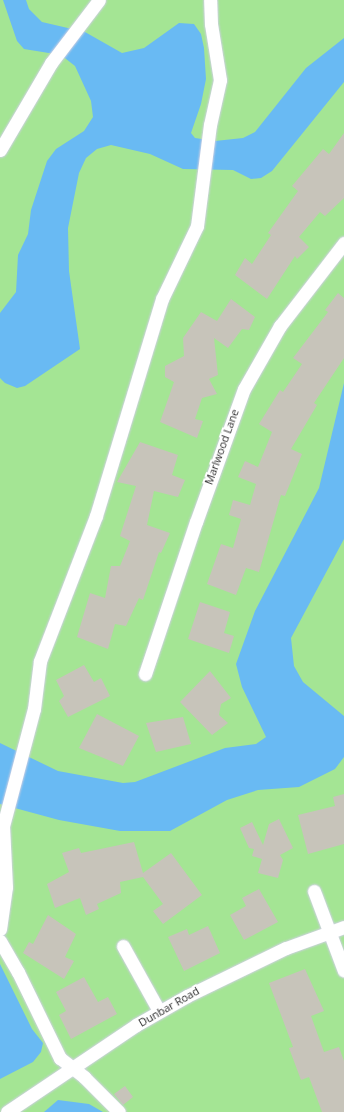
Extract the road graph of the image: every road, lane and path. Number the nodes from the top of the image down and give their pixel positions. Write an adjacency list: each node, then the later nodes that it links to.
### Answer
1 (99, 0): 3 (street)
2 (210, 0): 8 (street)
3 (0, 150)
4 (344, 243): 5 (street, Marlwood Lane)
5 (145, 674)
6 (314, 891): 9 (street)
7 (344, 927): 9 (street, Dunbar Road)
8 (0, 929)
9 (329, 933): 12 (street); 13 (street, Dunbar Road)
10 (0, 940): 14 (street)
11 (123, 946): 13 (street)
12 (344, 972)
13 (159, 1011): 14 (street, Dunbar Road)
14 (73, 1068): 15 (street, Dunbar Road); 16 (street)
15 (7, 1112)
16 (119, 1112)

